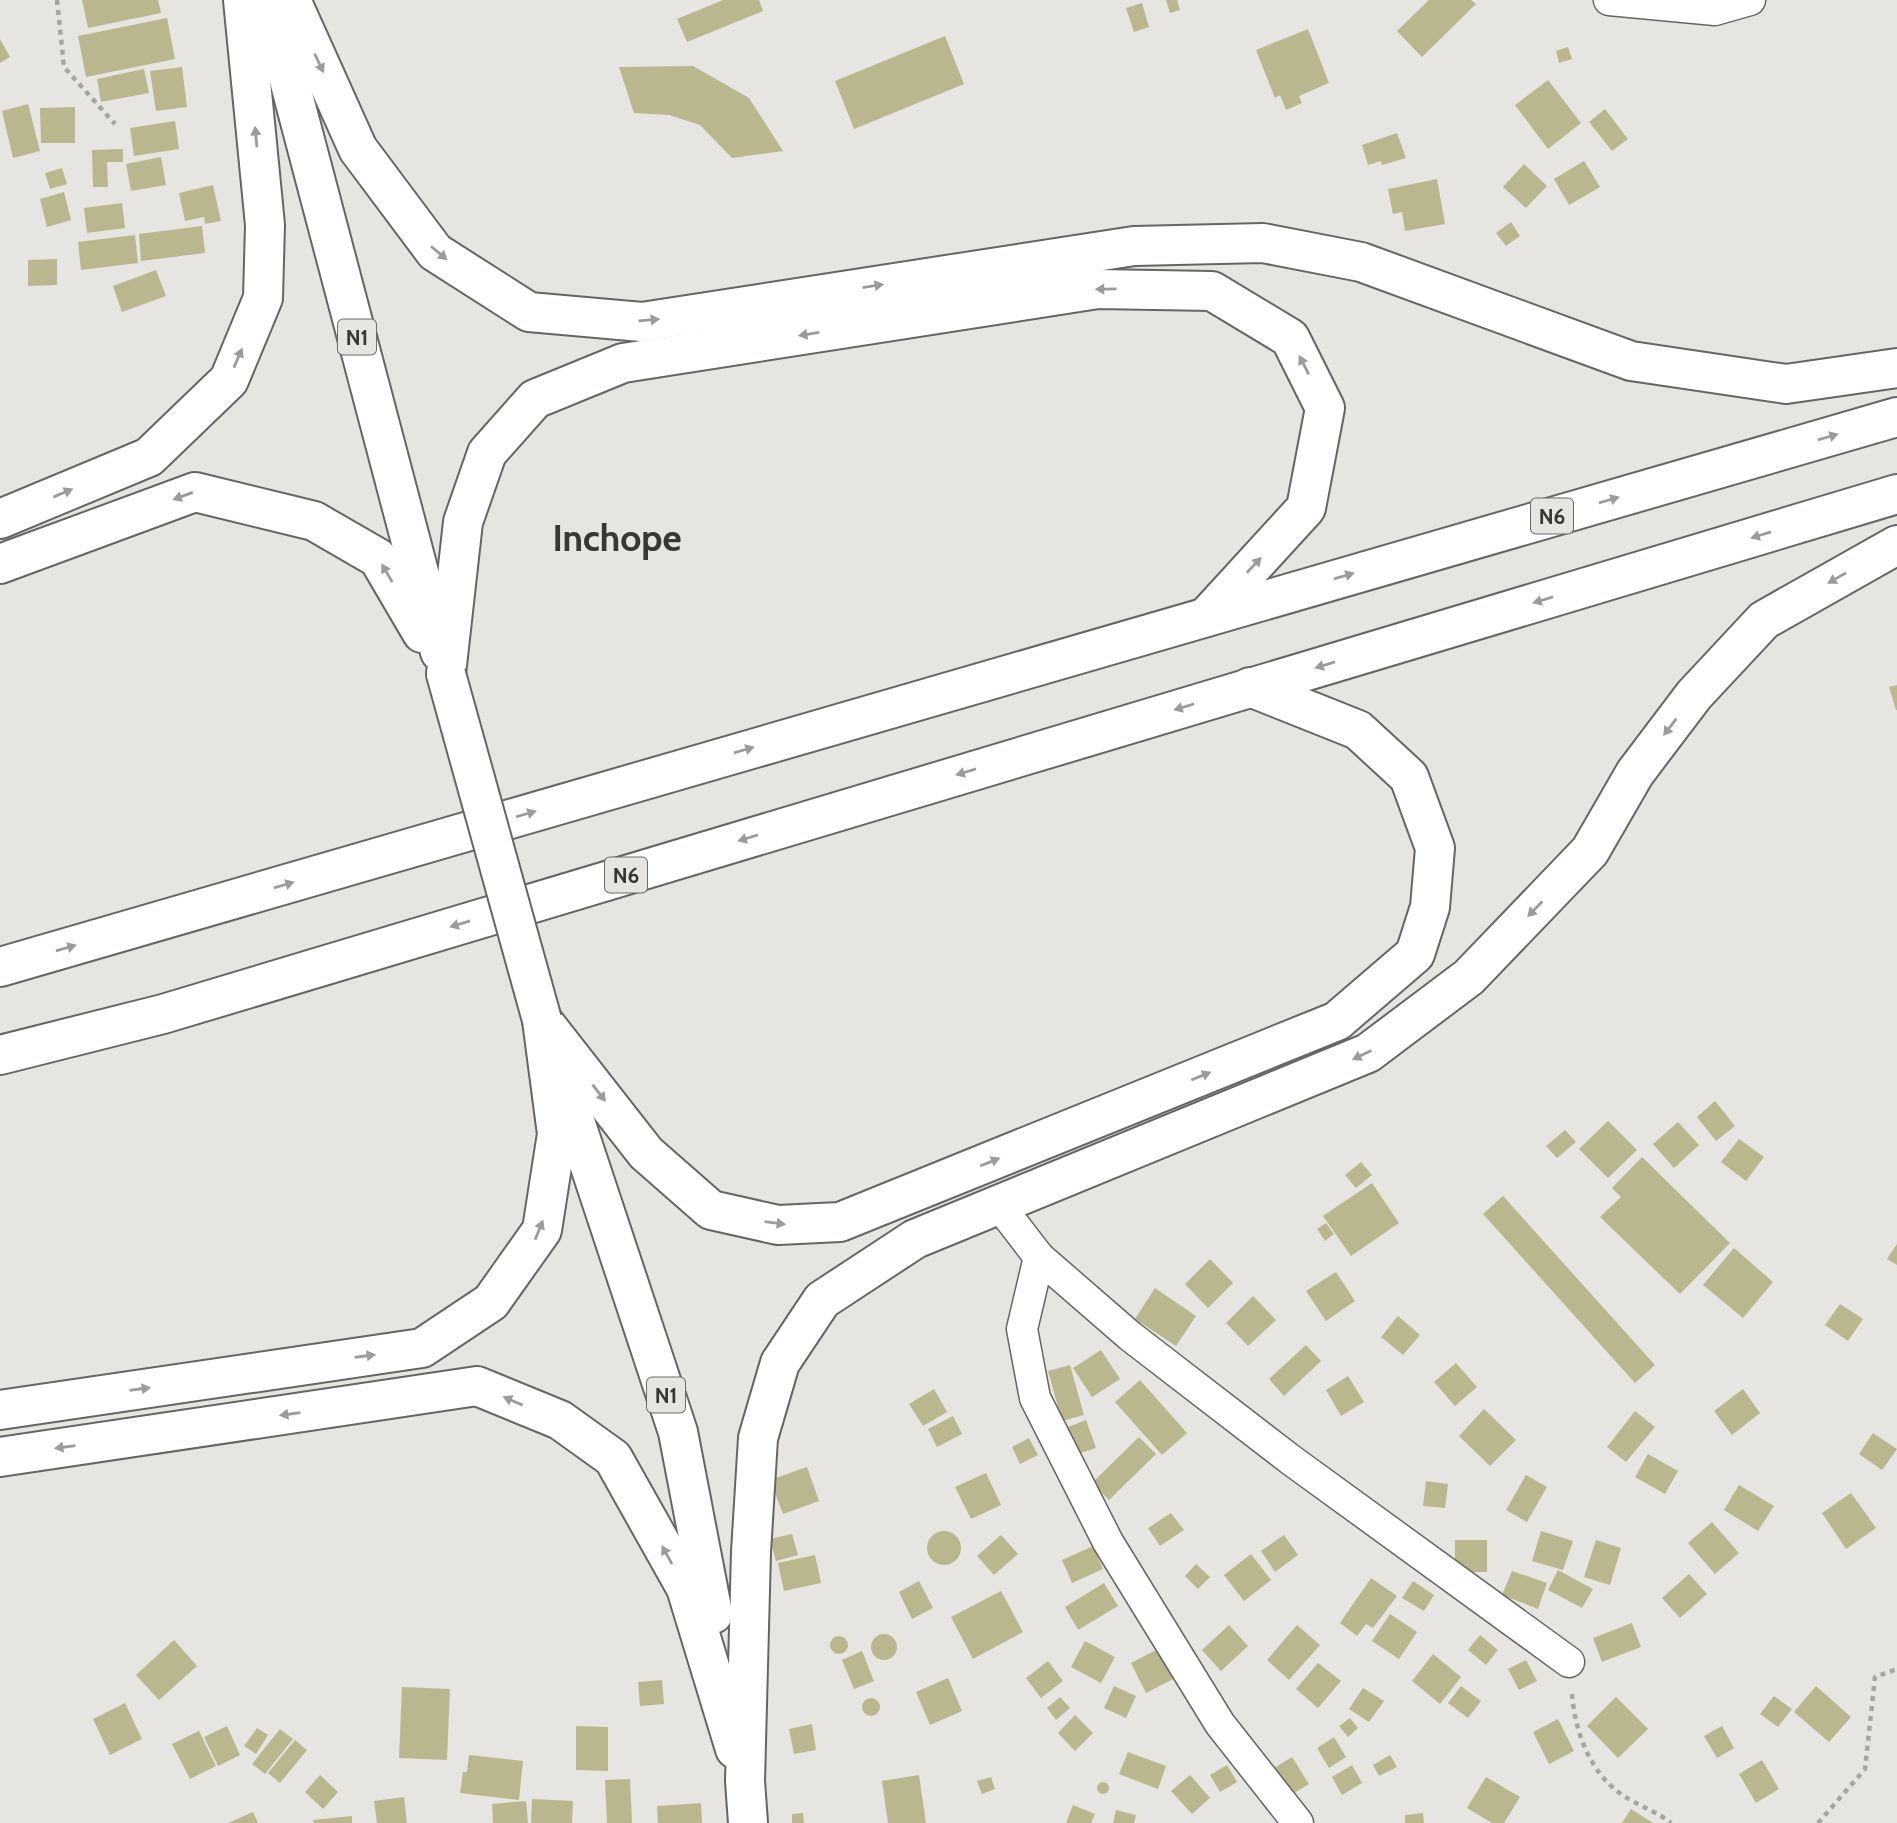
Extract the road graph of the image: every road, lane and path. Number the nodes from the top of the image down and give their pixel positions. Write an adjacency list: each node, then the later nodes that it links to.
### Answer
1 (57, 0): 7 (path)
2 (243, 0): 11 (highway, one-way to 2)
3 (268, 0): 15 (highway, N1)
4 (291, 0): 8 (highway, one-way to 8)
5 (1609, 0): 6 (street)
6 (1750, 0)
7 (115, 124)
8 (1897, 368)
9 (1897, 417): 14 (highway, N6, one-way to 9)
10 (1897, 494): 16 (highway, N6, one-way to 16)
11 (0, 519)
12 (1897, 545): 20 (highway, one-way to 20)
13 (0, 564): 15 (highway, one-way to 13)
14 (1207, 615): 15 (highway, one-way to 15); 17 (highway, N6, one-way to 14)
15 (446, 674): 18 (highway, bridge)
16 (1250, 687): 18 (highway, one-way to 16); 19 (highway, N6, one-way to 19)
17 (0, 967)
18 (542, 1020): 22 (highway, one-way to 18); 26 (highway, N1)
19 (0, 1055)
20 (999, 1205): 21 (street); 26 (highway)
21 (1039, 1257): 24 (street); 28 (street)
22 (0, 1410)
23 (0, 1457): 26 (highway, one-way to 23)
24 (1569, 1662): 29 (path)
25 (1897, 1669): 30 (path)
26 (745, 1781): 27 (highway, N1)
27 (748, 1823)
28 (1298, 1823)
29 (1671, 1823)
30 (1818, 1823)

